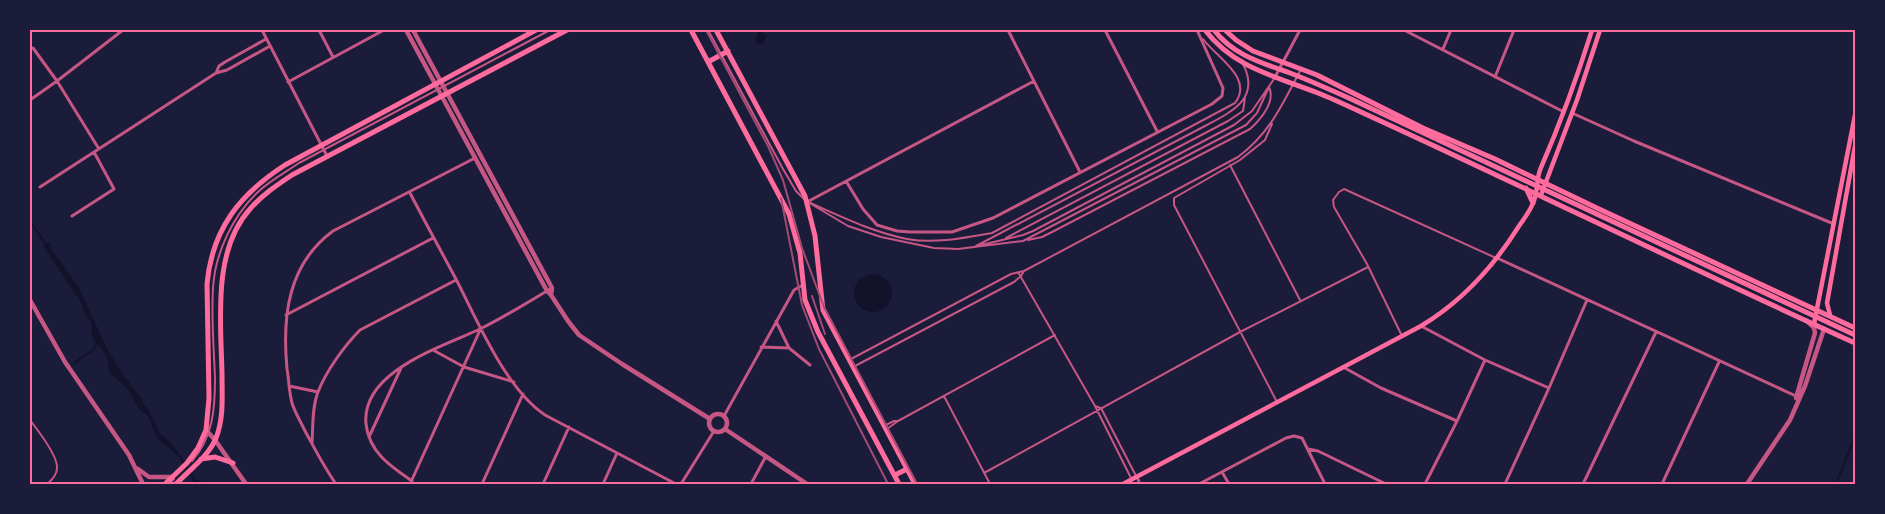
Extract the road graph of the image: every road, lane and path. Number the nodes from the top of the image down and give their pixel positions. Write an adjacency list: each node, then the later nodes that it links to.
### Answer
1 (123, 30): 40 (street)
2 (262, 30): 26 (street)
3 (319, 30): 32 (street)
4 (384, 30): 32 (street)
5 (406, 30): 43 (street)
6 (413, 30): 43 (street)
7 (536, 30): 43 (main road)
8 (550, 30): 162 (lane)
9 (567, 30): 46 (main road)
10 (690, 30): 34 (main road)
11 (708, 30): 31 (lane)
12 (716, 30): 30 (main road)
13 (1008, 30): 41 (street)
14 (1105, 30): 54 (street)
15 (1198, 30): 25 (street)
16 (1205, 30): 35 (main road)
17 (1214, 30): 106 (main road)
18 (1224, 30): 33 (main road)
19 (1300, 30): 33 (street)
20 (1404, 30): 29 (street)
21 (1451, 30): 29 (street)
22 (1514, 30): 39 (street)
23 (1592, 30): 50 (main road)
24 (1600, 30): 51 (main road)
25 (1200, 35): 54 (street); 72 (lane)
26 (266, 38): 27 (street); 37 (street)
27 (270, 46): 37 (street); 42 (street)
28 (33, 48): 40 (street)
29 (1442, 49): 39 (street)
30 (728, 51): 31 (main road); 72 (main road)
31 (721, 55): 34 (main road); 72 (lane)
32 (334, 57): 42 (street)
33 (1284, 61): 36 (main road); 38 (street)
34 (708, 62): 86 (main road)
35 (1242, 63): 38 (main road); 48 (lane)
36 (1302, 68): 44 (lane); 65 (main road)
37 (216, 73): 57 (street)
38 (1275, 77): 44 (main road); 45 (lane)
39 (1495, 77): 50 (street)
40 (57, 81): 49 (street); 57 (street)
41 (1034, 81): 64 (street); 66 (street)
42 (288, 82): 55 (street)
43 (438, 83): 46 (street); 47 (street); 55 (main road)
44 (1294, 83): 53 (lane); 69 (main road)
45 (1269, 87): 77 (lane); 78 (lane); 78 (lane)
46 (448, 94): 47 (main road); 87 (street)
47 (442, 96): 61 (main road); 62 (street)
48 (1245, 98): 77 (lane); 79 (lane)
49 (30, 100)
50 (1564, 112): 58 (main road)
51 (1571, 113): 60 (main road); 75 (street)
52 (1855, 115): 75 (main road)
53 (1273, 122): 63 (lane); 82 (lane)
54 (1157, 130): 64 (street)
55 (321, 144): 61 (street); 109 (main road)
56 (1855, 146): 95 (main road)
57 (98, 149): 59 (street)
58 (1548, 151): 60 (main road); 65 (main road)
59 (94, 152): 68 (street); 74 (street)
60 (1556, 154): 67 (main road)
61 (327, 156): 110 (main road)
62 (475, 158): 70 (street); 88 (street)
63 (1230, 165): 91 (lane); 103 (lane)
64 (1080, 172): 66 (street)
65 (1536, 179): 67 (main road); 71 (main road)
66 (846, 181): 72 (street)
67 (1544, 183): 71 (main road); 93 (main road)
68 (40, 186)
69 (1526, 188): 71 (main road); 73 (main road)
70 (410, 193): 76 (street); 94 (street)
71 (1538, 194): 73 (main road); 96 (main road)
72 (807, 202): 79 (lane); 114 (main road)
73 (1533, 204): 80 (main road)
74 (72, 216)
75 (1834, 224): 93 (main road)
76 (433, 238): 85 (street); 94 (street)
77 (1004, 239): 79 (lane)
78 (1023, 241): 79 (lane)
79 (974, 247)
80 (1497, 258): 81 (lane); 92 (street); 99 (main road)
81 (1368, 267): 91 (lane); 107 (lane)
82 (1024, 271): 83 (lane); 84 (lane)
83 (1018, 272): 84 (lane); 114 (lane)
84 (1021, 276): 105 (lane); 121 (lane)
85 (456, 280): 100 (street); 125 (street)
86 (803, 285): 97 (street); 154 (main road)
87 (552, 288): 88 (street); 89 (street)
88 (546, 291): 89 (street); 100 (street)
89 (551, 295): 134 (street)
90 (30, 300): 150 (street)
91 (1300, 300): 103 (lane)
92 (1587, 300): 104 (street); 124 (street)
93 (1818, 309): 95 (main road); 98 (main road)
94 (286, 315): 123 (street)
95 (1830, 315): 101 (main road)
96 (1806, 320): 98 (main road); 128 (street)
97 (776, 321): 111 (street); 112 (street)
98 (1814, 324): 102 (main road)
99 (1421, 326): 107 (main road); 115 (street)
100 (481, 328): 113 (street); 118 (street); 122 (street)
101 (1855, 328)
102 (1824, 329): 108 (main road); 128 (street)
103 (1240, 332): 129 (lane); 131 (lane)
104 (1656, 332): 116 (street); 184 (street)
105 (1055, 335): 127 (lane); 130 (lane)
106 (1855, 335)
107 (1402, 336): 119 (main road)
108 (1855, 343)
109 (209, 346): 110 (main road); 140 (main road)
110 (221, 347): 143 (main road)
111 (761, 347): 112 (street); 133 (street)
112 (789, 348): 117 (street)
113 (433, 350): 118 (street); 120 (street)
114 (848, 360): 121 (main road)
115 (1485, 360): 124 (street); 136 (street)
116 (1719, 362): 128 (street); 185 (street)
117 (810, 365)
118 (464, 367): 122 (street); 158 (street)
119 (1343, 367): 129 (main road); 136 (street)
120 (402, 368): 142 (street); 142 (street)
121 (852, 368): 138 (main road)
122 (514, 383): 126 (street)
123 (289, 386): 125 (street); 144 (street)
124 (1549, 388): 183 (street)
125 (318, 392): 144 (street)
126 (523, 394): 137 (street); 166 (street)
127 (944, 396): 138 (lane); 153 (lane)
128 (1797, 397): 186 (street)
129 (1277, 402): 155 (main road)
130 (1095, 406): 131 (lane); 132 (lane)
131 (1101, 408): 132 (lane); 155 (lane)
132 (1096, 411): 153 (lane); 157 (lane)
133 (724, 416): 134 (street); 139 (street)
134 (710, 419): 141 (street)
135 (30, 420): 159 (lane)
136 (1457, 421): 182 (street)
137 (569, 427): 146 (street); 167 (street)
138 (885, 428): 151 (main road)
139 (725, 429): 141 (street); 147 (street)
140 (206, 430): 143 (street); 156 (main road)
141 (714, 431): 170 (street)
142 (369, 438): 158 (street)
143 (216, 440): 148 (main road); 149 (street)
144 (312, 444): 165 (street)
145 (1308, 449): 152 (street); 180 (street); 181 (street)
146 (617, 452): 168 (street); 169 (street)
147 (766, 456): 171 (street); 172 (street)
148 (200, 460): 149 (main road); 163 (main road)
149 (232, 463): 164 (street)
150 (135, 466): 156 (street); 160 (street)
151 (907, 469): 154 (main road); 174 (main road)
152 (1222, 472): 178 (street); 179 (street)
153 (984, 473): 175 (lane)
154 (895, 475): 173 (main road)
155 (1137, 477): 157 (main road); 177 (street)
156 (172, 478): 161 (main road)
157 (1131, 480): 176 (main road)
158 (411, 482)
159 (47, 484)
160 (143, 484)
161 (164, 484)
162 (169, 484)
163 (176, 484)
164 (246, 484)
165 (336, 484)
166 (482, 484)
167 (543, 484)
168 (603, 484)
169 (676, 484)
170 (681, 484)
171 (751, 484)
172 (807, 484)
173 (899, 484)
174 (914, 484)
175 (990, 484)
176 (1123, 484)
177 (1140, 484)
178 (1199, 484)
179 (1229, 484)
180 (1325, 484)
181 (1386, 484)
182 (1426, 484)
183 (1505, 484)
184 (1583, 484)
185 (1662, 484)
186 (1747, 484)

